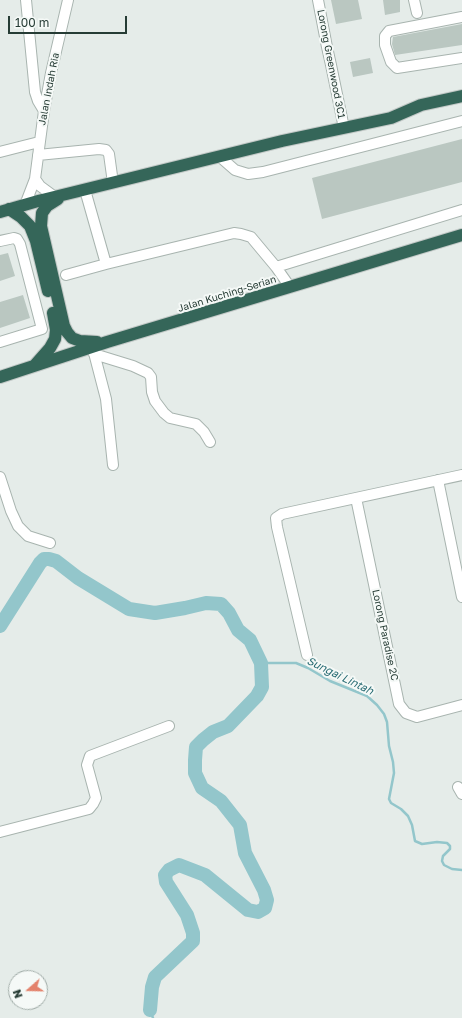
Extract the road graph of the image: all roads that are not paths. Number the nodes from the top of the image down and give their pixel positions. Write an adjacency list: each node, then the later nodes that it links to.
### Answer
1 (26, 0): 9 (street)
2 (68, 0): 9 (street, Jalan Indah Ria)
3 (318, 0): 11 (street, Lorong Greenwood 3C1)
4 (414, 0): 5 (street)
5 (417, 13)
6 (462, 17): 7 (street)
7 (462, 58)
8 (462, 96): 11 (highway)
9 (44, 111): 12 (street, Jalan Indah Ria)
10 (462, 121): 15 (street)
11 (344, 128): 15 (highway)
12 (39, 142): 13 (street); 14 (street, Jalan Indah Ria)
13 (0, 152)
14 (38, 155): 16 (street, Jalan Indah Ria); 17 (street)
15 (219, 156): 17 (highway)
16 (35, 178): 20 (street); 21 (street, Jalan Indah Ria)
17 (113, 183): 18 (highway)
18 (85, 190): 19 (highway); 26 (street)
19 (67, 194): 20 (highway); 33 (highway)
20 (55, 197): 21 (highway)
21 (25, 205): 23 (highway)
22 (462, 210): 27 (street)
23 (4, 211): 30 (highway)
24 (462, 235): 29 (highway, Jalan Kuching-Serian)
25 (0, 241): 31 (street)
26 (106, 264): 27 (street); 28 (street)
27 (276, 267): 29 (street)
28 (66, 275)
29 (290, 287): 33 (highway, Jalan Kuching-Serian)
30 (55, 324): 31 (street); 35 (highway)
31 (42, 328): 32 (street)
32 (0, 342)
33 (107, 342): 34 (highway, Jalan Kuching-Serian)
34 (93, 351): 35 (highway, Jalan Kuching-Serian); 37 (street); 38 (street)
35 (34, 366): 36 (highway, Jalan Kuching-Serian)
36 (0, 377)
37 (210, 442)
38 (113, 465)
39 (462, 475): 41 (street)
40 (0, 477): 43 (street)
41 (438, 480): 42 (street); 44 (street)
42 (356, 498): 45 (street); 46 (street, Lorong Paradise 2C)
43 (50, 543)
44 (462, 597)
45 (307, 655)
46 (462, 705)
47 (169, 726): 48 (street)
48 (0, 832)

